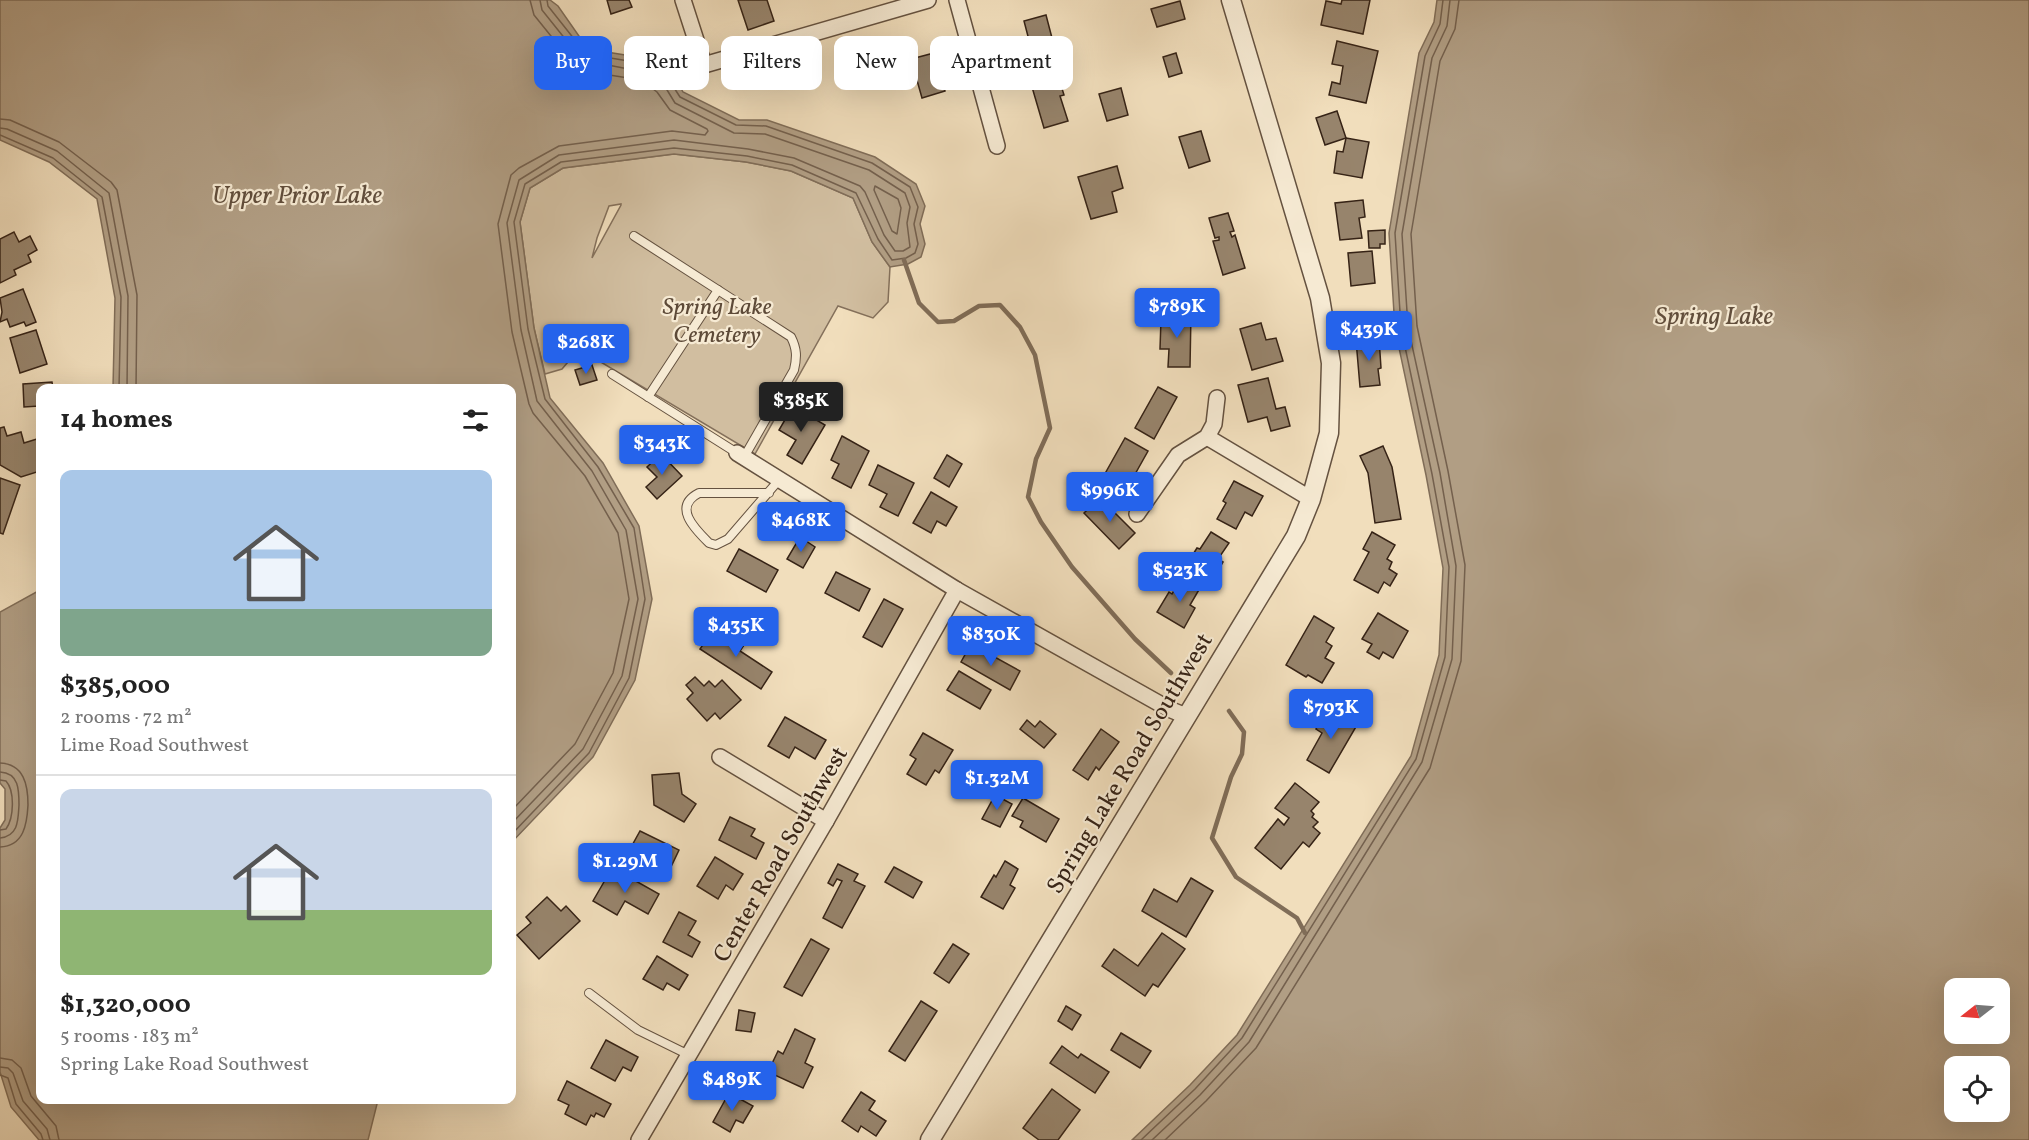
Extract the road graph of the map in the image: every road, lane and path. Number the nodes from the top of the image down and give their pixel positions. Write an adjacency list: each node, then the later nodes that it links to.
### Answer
1 (683, 0): 2 (street)
2 (928, 0)
3 (957, 0): 5 (street)
4 (1231, 0): 15 (street, Spring Lake Road Southwest)
5 (998, 146)
6 (634, 236): 7 (lane)
7 (718, 291): 9 (lane); 12 (lane)
8 (612, 374): 9 (lane)
9 (648, 397): 12 (lane)
10 (1217, 398): 11 (street)
11 (1207, 437): 15 (street); 16 (street)
12 (740, 456): 13 (street)
13 (779, 480): 14 (lane); 17 (street)
14 (769, 493): 14 (lane)
15 (1311, 499): 18 (street, Spring Lake Road Southwest)
16 (1137, 514)
17 (957, 590): 18 (street); 20 (street, Center Road Southwest)
18 (1186, 716): 24 (street, Spring Lake Road Southwest)
19 (720, 757): 20 (street)
20 (826, 821): 22 (street, Center Road Southwest)
21 (589, 993): 22 (lane)
22 (689, 1055): 23 (street, Center Road Southwest)
23 (639, 1140)
24 (930, 1140)

